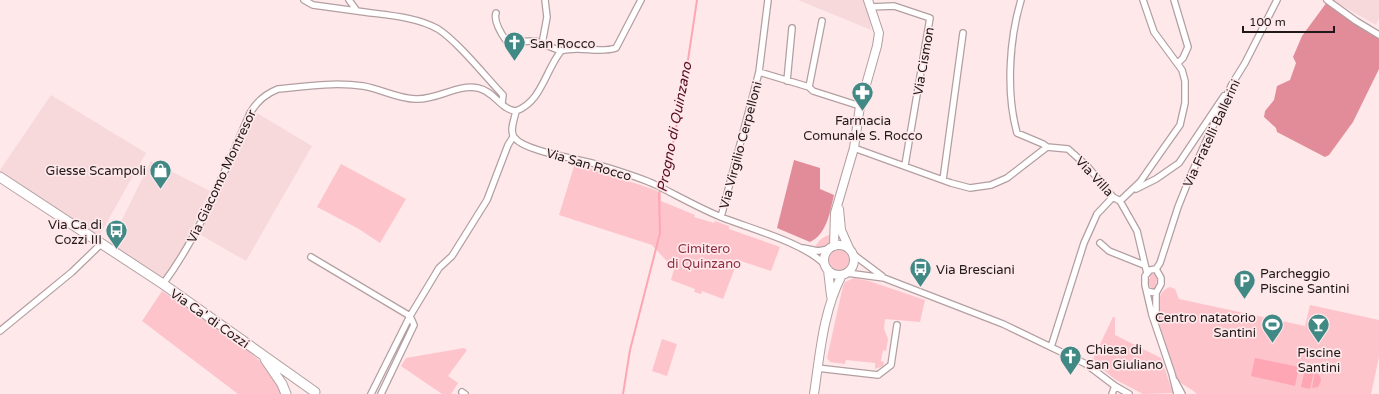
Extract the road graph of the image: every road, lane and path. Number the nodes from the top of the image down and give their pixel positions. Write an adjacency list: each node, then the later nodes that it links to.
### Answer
1 (304, 0): 12 (street)
2 (349, 0): 12 (street)
3 (545, 0): 18 (street)
4 (641, 0): 19 (street)
5 (768, 0): 21 (street, Via Virgilio Cerpelloni)
6 (1021, 0): 30 (street)
7 (1144, 0): 20 (street)
8 (1174, 0): 20 (street)
9 (1277, 0): 23 (street, Via Fratelli Ballerini)
10 (1327, 0): 17 (street)
11 (869, 4): 26 (street); 31 (street, Via Cismon)
12 (357, 11): 25 (street)
13 (496, 13): 18 (street)
14 (822, 21): 24 (street)
15 (792, 28): 22 (street)
16 (963, 33): 33 (street)
17 (1379, 35)
18 (542, 44): 19 (street)
19 (561, 51): 27 (street)
20 (1178, 63): 34 (street)
21 (759, 72): 22 (street, Via Virgilio Cerpelloni); 38 (street, Via Virgilio Cerpelloni)
22 (787, 80): 24 (street, Via Virgilio Cerpelloni)
23 (1232, 84): 34 (street); 47 (street, Via Fratelli Ballerini)
24 (809, 87): 26 (street, Via Virgilio Cerpelloni)
25 (502, 103): 27 (street); 51 (street, Via Giacomo Montresor)
26 (860, 106): 29 (street)
27 (516, 111): 28 (street)
28 (513, 136): 38 (street, Via San Rocco); 55 (street)
29 (854, 148): 31 (street); 36 (street)
30 (1047, 148): 33 (street); 35 (street, Via Villa)
31 (905, 165): 33 (street)
32 (0, 177): 40 (main road, Via Ca' di Cozzi)
33 (943, 180)
34 (1131, 192): 37 (street)
35 (1113, 197): 37 (street, Via Villa); 59 (street)
36 (839, 200): 42 (street); 43 (street)
37 (1120, 201): 45 (street, Via Villa)
38 (721, 217): 41 (street, Via San Rocco)
39 (1100, 243): 45 (street)
40 (101, 244): 51 (main road, Via Ca' di Cozzi); 58 (street)
41 (799, 247): 42 (street, Via San Rocco); 46 (street, Via San Rocco)
42 (831, 247): 43 (street); 46 (street)
43 (852, 252): 49 (street); 50 (street)
44 (311, 257): 55 (street)
45 (1144, 265): 48 (street, Via Villa)
46 (827, 268): 49 (street); 54 (street)
47 (1156, 269): 48 (street); 53 (street, Via Villa)
48 (1147, 273): 52 (street, Via Villa)
49 (845, 274): 50 (street); 54 (street)
50 (884, 278): 59 (street)
51 (163, 284): 60 (main road, Via Ca' di Cozzi)
52 (1147, 291): 53 (street); 57 (street, Via Villa)
53 (1156, 292): 57 (street, Via Villa)
54 (831, 303): 61 (street)
55 (410, 316): 66 (street); 67 (street)
56 (897, 325): 61 (street)
57 (1157, 329): 62 (street, Via Villa)
58 (0, 331)
59 (1051, 347): 63 (street)
60 (260, 354): 64 (main road, Via Ca' di Cozzi); 65 (main road)
61 (817, 368): 68 (street)
62 (1174, 380): 71 (street, Via Villa); 72 (street, Via Villa)
63 (1115, 386): 69 (street); 70 (street)
64 (314, 393)
65 (286, 394)
66 (371, 394)
67 (381, 394)
68 (814, 394)
69 (1112, 394)
70 (1129, 394)
71 (1178, 394): 72 (street)
72 (1182, 394): 73 (street)
73 (1186, 394)

